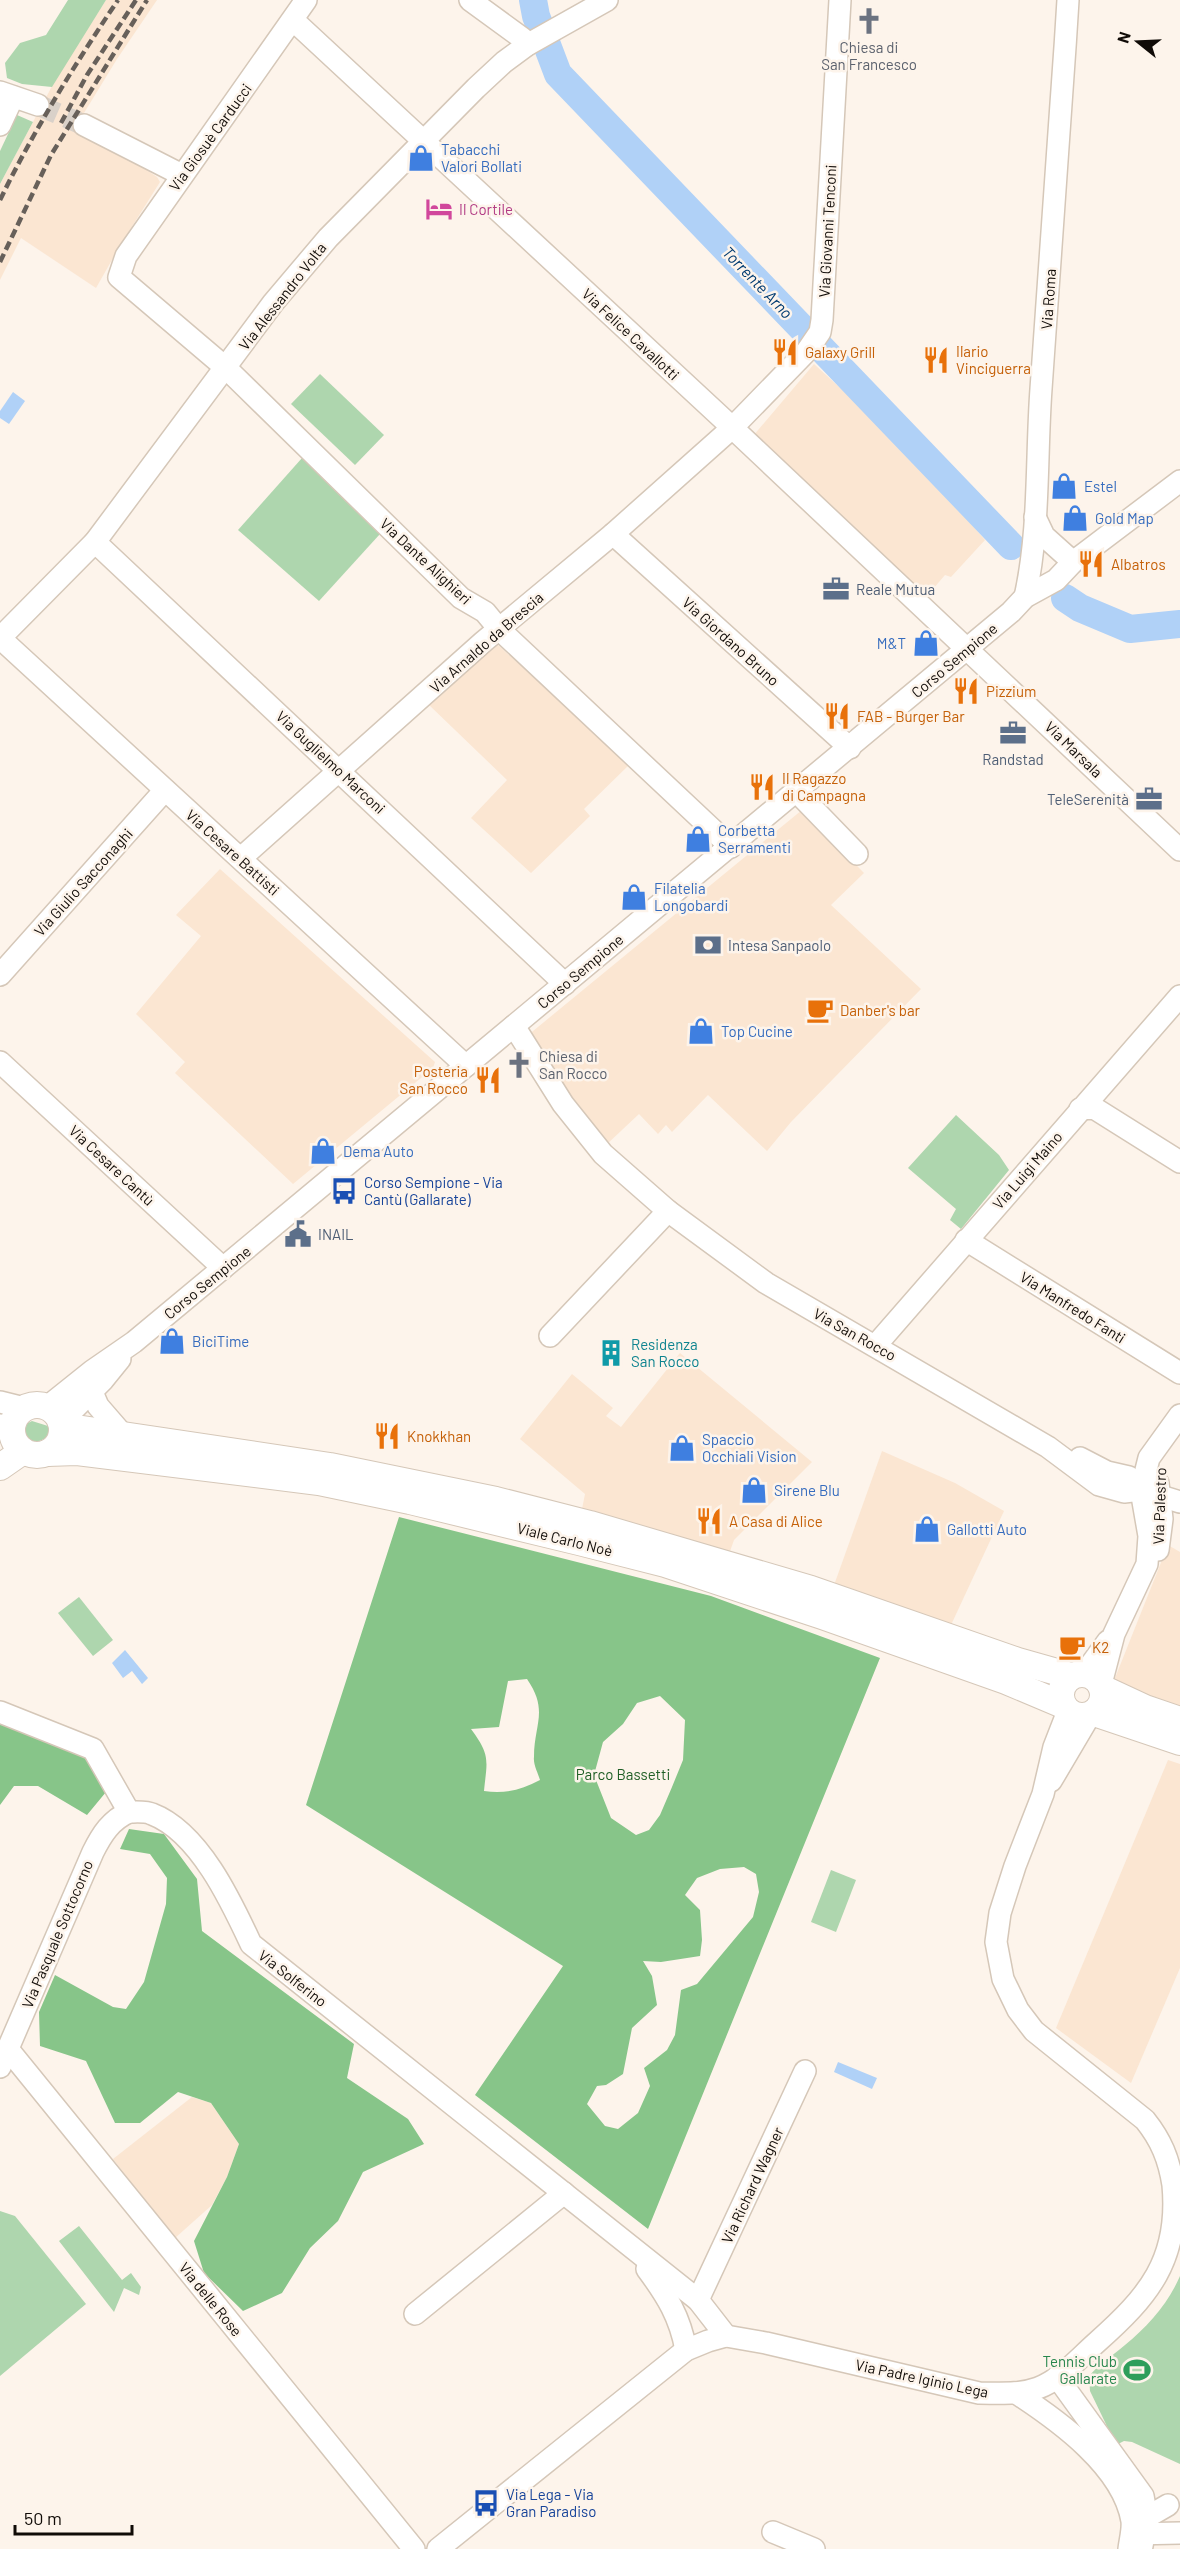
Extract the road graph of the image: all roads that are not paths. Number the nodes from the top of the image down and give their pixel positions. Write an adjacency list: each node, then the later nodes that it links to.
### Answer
1 (306, 0): 6 (street, Via Giosuè Carducci)
2 (470, 0): 7 (street)
3 (607, 0): 7 (street, Via Alessandro Volta)
4 (840, 0): 16 (street, Via Giovanni Tenconi)
5 (1068, 0): 18 (street, Via Roma)
6 (293, 20): 12 (street, Via Felice Cavallotti); 13 (street, Via Giosuè Carducci)
7 (531, 43): 12 (street, Via Alessandro Volta)
8 (6, 94): 9 (street); 10 (street)
9 (38, 105)
10 (0, 124)
11 (84, 125): 13 (street)
12 (423, 141): 15 (street, Via Alessandro Volta); 16 (street, Via Felice Cavallotti)
13 (182, 175): 14 (street, Via Giosuè Carducci)
14 (119, 277): 15 (street, Via Dante Alighieri)
15 (225, 368): 20 (street, Via Alessandro Volta); 23 (street, Via Dante Alighieri)
16 (732, 428): 19 (street, Via Arnaldo da Brescia); 25 (street, Via Felice Cavallotti)
17 (1180, 481): 21 (street, Corso Sempione)
18 (1035, 517): 21 (street); 22 (street, Via Roma)
19 (613, 534): 23 (street, Via Arnaldo da Brescia); 26 (street, Via Giordano Bruno)
20 (95, 542): 24 (street, Via Alessandro Volta); 27 (street, Via Guglielmo Marconi)
21 (1073, 562): 22 (street, Corso Sempione)
22 (1025, 597): 25 (street, Corso Sempione)
23 (499, 630): 27 (street, Via Arnaldo da Brescia); 30 (street, Via Dante Alighieri)
24 (0, 638): 28 (street, Via Cesare Battisti)
25 (968, 649): 26 (street, Corso Sempione); 31 (street, Via Marsala)
26 (850, 748): 29 (street, Corso Sempione)
27 (339, 769): 33 (street, Via Arnaldo da Brescia); 35 (street, Via Guglielmo Marconi)
28 (165, 790): 33 (street, Via Cesare Battisti); 34 (street, Via Giulio Sacconaghi)
29 (797, 792): 30 (street, Corso Sempione); 32 (street)
30 (731, 847): 35 (street, Corso Sempione)
31 (1180, 850)
32 (857, 854)
33 (241, 858): 39 (street, Via Cesare Battisti)
34 (0, 975)
35 (565, 984): 37 (street, Corso Sempione)
36 (1180, 996): 40 (street, Via Luigi Maino)
37 (514, 1026): 39 (street, Corso Sempione); 42 (street, Via San Rocco)
38 (0, 1062): 44 (street, Via Cesare Cantù)
39 (466, 1066): 44 (street, Corso Sempione)
40 (1080, 1109): 41 (street); 43 (street, Via Luigi Maino)
41 (1180, 1162)
42 (668, 1210): 45 (street); 47 (street, Via San Rocco)
43 (966, 1240): 47 (street, Via Luigi Maino); 48 (street, Via Manfredo Fanti)
44 (224, 1268): 46 (street, Corso Sempione)
45 (550, 1336)
46 (134, 1342): 49 (street, Corso Sempione); 50 (street, Corso Sempione)
47 (876, 1344): 55 (street, Via San Rocco)
48 (1180, 1373)
49 (92, 1392): 50 (street, Corso Sempione); 52 (street)
50 (33, 1410): 52 (main road, Viale Carlo Noè); 53 (main road); 53 (main road)
51 (1180, 1414): 55 (street, Via Palestro)
52 (124, 1436): 57 (main road, Viale Carlo Noè)
53 (16, 1441): 54 (main road); 58 (main road, Viale Carlo Noè)
54 (0, 1467)
55 (1150, 1493): 56 (street, Via San Rocco); 57 (street, Via Palestro)
56 (1180, 1502)
57 (1090, 1681): 58 (main road); 58 (main road); 60 (main road, Viale Carlo Noè)
58 (1078, 1711): 61 (main road, Viale Carlo Noè); 71 (street, Via Padre Iginio Lega)
59 (0, 1712): 62 (street)
60 (1180, 1720)
61 (1180, 1742)
62 (129, 1812): 63 (street, Via Pasquale Sottocorno); 65 (street, Via Solferino)
63 (4, 2058): 79 (street, Via delle Rose)
64 (805, 2071): 67 (street, Via Richard Wagner)
65 (564, 2193): 66 (street, Via Solferino); 68 (street)
66 (631, 2246): 67 (street, Via Solferino); 70 (street, Via Solferino)
67 (698, 2300): 69 (street, Via Solferino)
68 (415, 2314)
69 (726, 2336): 70 (street, Via Padre Iginio Lega); 72 (street, Via Padre Iginio Lega)
70 (686, 2350): 78 (street, Via Padre Iginio Lega)
71 (1057, 2378): 72 (street, Via Padre Iginio Lega); 73 (street)
72 (1016, 2393): 77 (street)
73 (1143, 2496): 74 (street); 77 (street)
74 (1174, 2508): 77 (street)
75 (773, 2532): 80 (street)
76 (1180, 2533): 77 (street)
77 (1138, 2535)
78 (448, 2546)
79 (414, 2549)
80 (814, 2549)

